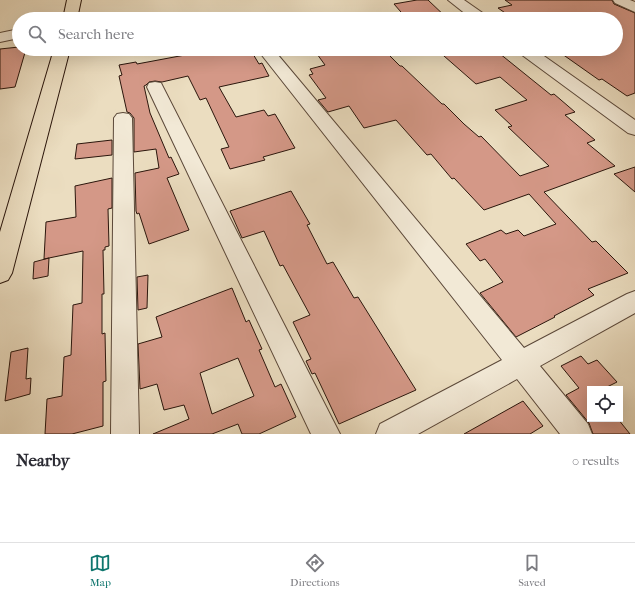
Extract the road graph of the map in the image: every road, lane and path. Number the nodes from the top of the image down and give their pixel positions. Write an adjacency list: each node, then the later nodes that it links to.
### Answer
1 (74, 0): 5 (main road)
2 (455, 0): 6 (street)
3 (620, 0): 4 (street)
4 (635, 8)
5 (71, 12)
6 (472, 12)
7 (12, 35): 8 (street)
8 (0, 38)
9 (60, 56): 15 (main road)
10 (270, 56): 17 (street)
11 (534, 56): 14 (street)
12 (155, 88): 19 (street)
13 (124, 118): 18 (street)
14 (635, 129)
15 (0, 273)
16 (635, 301): 17 (street)
17 (519, 363): 20 (street); 21 (street)
18 (125, 434)
19 (326, 434)
20 (390, 434)
21 (578, 434)

